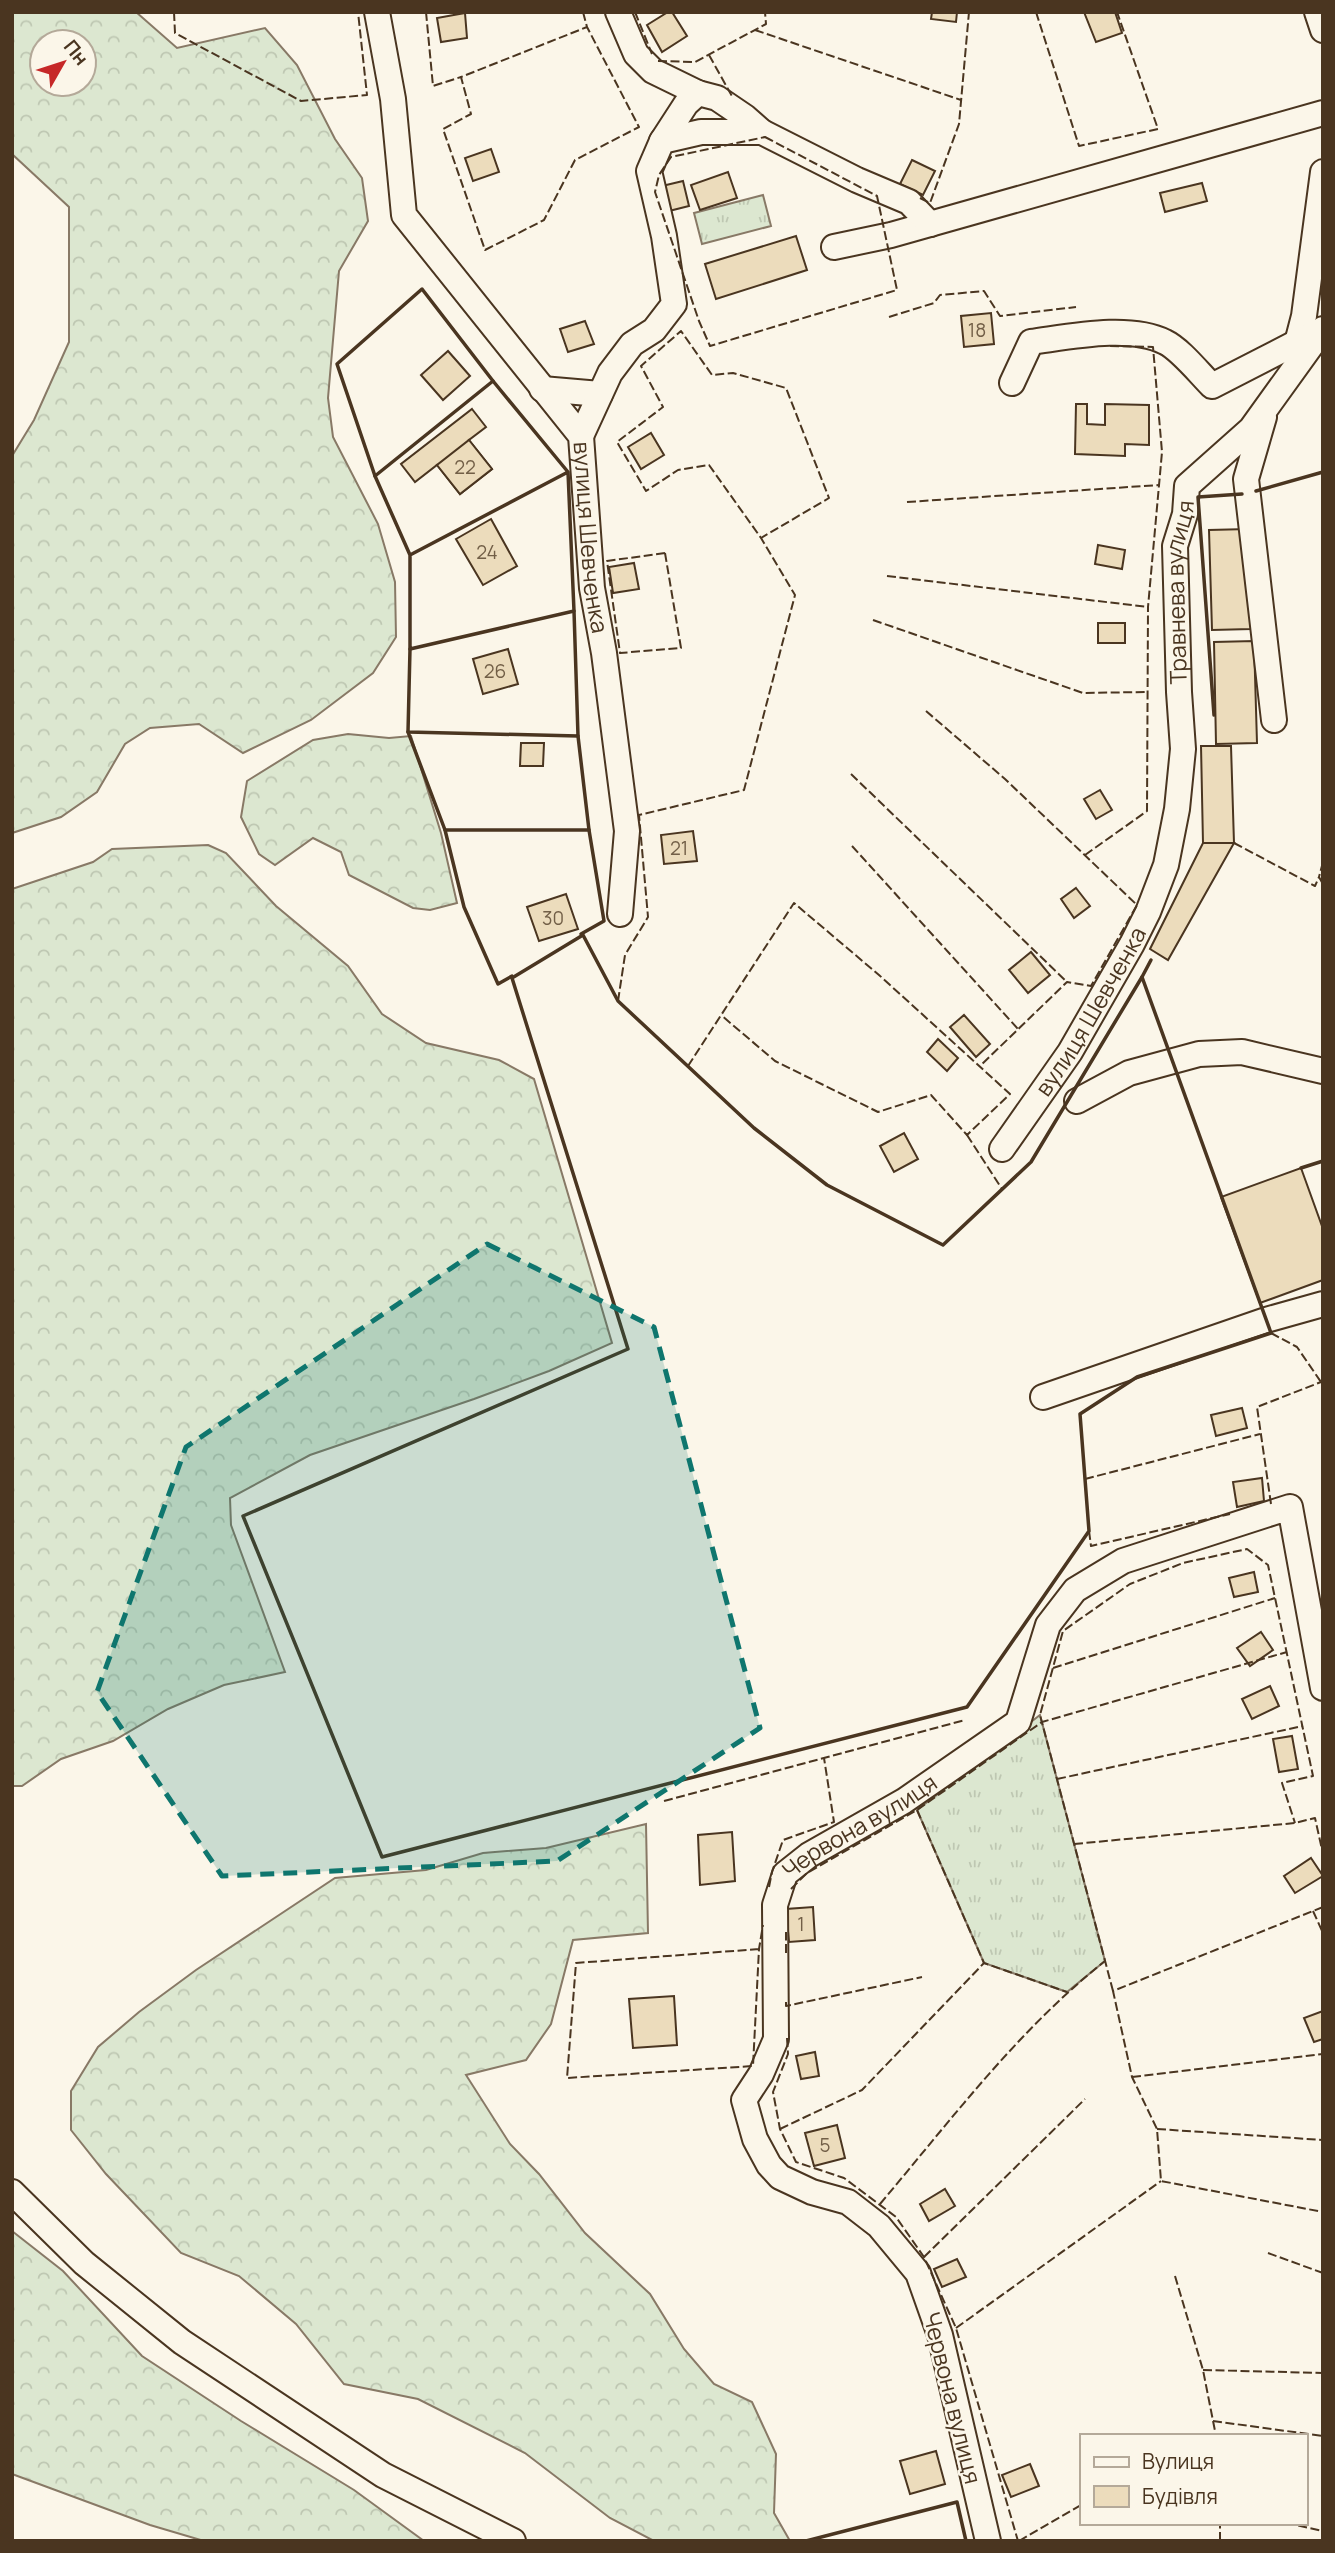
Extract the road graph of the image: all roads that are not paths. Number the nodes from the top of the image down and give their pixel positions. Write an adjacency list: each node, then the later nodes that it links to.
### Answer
1 (377, 12): 15 (street, вулиця Шевченка)
2 (618, 12): 5 (street)
3 (1317, 12): 4 (street)
4 (1323, 30)
5 (698, 93): 7 (street); 8 (street)
6 (1323, 113): 10 (street)
7 (762, 132): 8 (street); 10 (street)
8 (662, 142): 16 (street)
9 (1323, 172): 13 (street)
10 (930, 224): 11 (street)
11 (834, 247)
12 (1322, 329): 13 (street); 17 (street, Травнева вулиця)
13 (1297, 343): 14 (street)
14 (1012, 383)
15 (542, 389): 16 (street); 18 (street, вулиця Шевченка)
16 (600, 394): 18 (street)
17 (1267, 406): 19 (street); 20 (street, Травнева вулиця)
18 (581, 436): 21 (street, вулиця Шевченка)
19 (1274, 720)
20 (1166, 866): 24 (street, вулиця Шевченка)
21 (620, 915)
22 (1323, 1071): 23 (street)
23 (1077, 1101)
24 (1002, 1149)
25 (1323, 1304): 26 (street)
26 (1043, 1397)
27 (1323, 1688): 30 (street, Червона вулиця)
28 (12, 2192): 29 (street)
29 (513, 2541)
30 (988, 2541)

